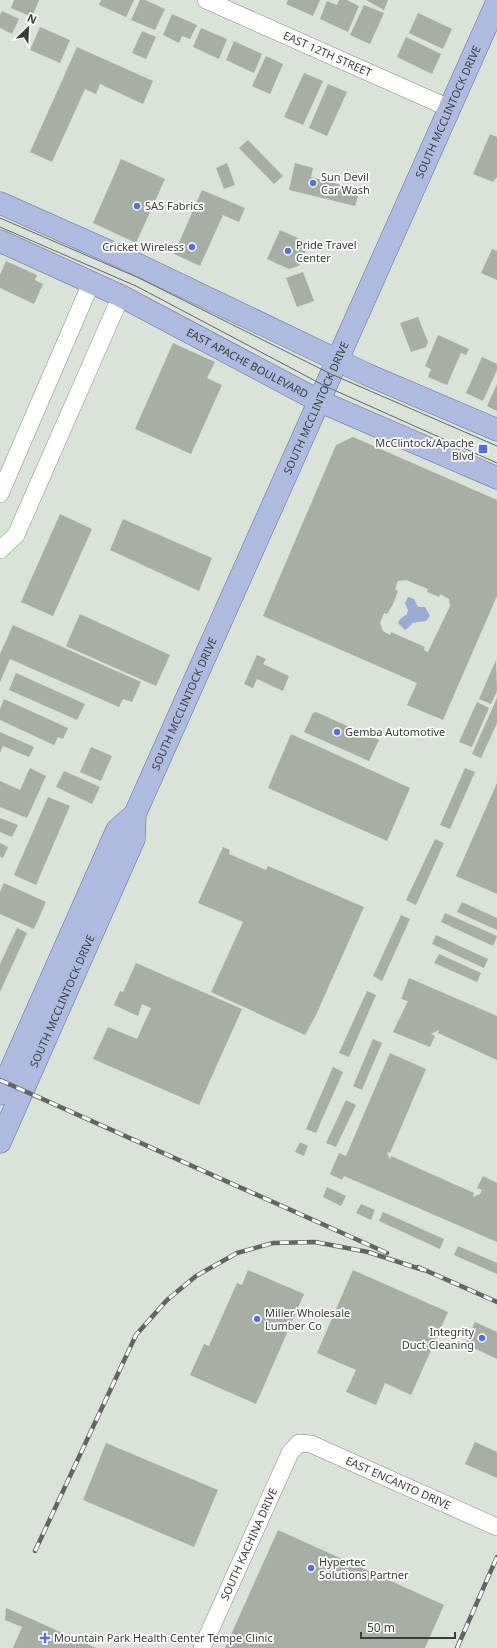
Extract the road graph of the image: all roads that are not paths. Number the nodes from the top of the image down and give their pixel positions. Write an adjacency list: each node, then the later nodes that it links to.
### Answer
1 (206, 0): 3 (street, EAST 12TH STREET)
2 (497, 2): 3 (main road, SOUTH MCCLINTOCK DRIVE)
3 (449, 108): 8 (main road, SOUTH MCCLINTOCK DRIVE)
4 (0, 203): 8 (main road)
5 (0, 241): 6 (main road, EAST APACHE BOULEVARD)
6 (92, 281): 7 (main road, EAST APACHE BOULEVARD); 12 (street)
7 (121, 296): 9 (main road, EAST APACHE BOULEVARD); 13 (street)
8 (337, 360): 9 (main road, SOUTH MCCLINTOCK DRIVE); 10 (main road)
9 (319, 401): 11 (main road, EAST APACHE BOULEVARD); 14 (main road, SOUTH MCCLINTOCK DRIVE)
10 (497, 430)
11 (497, 478)
12 (0, 494)
13 (0, 550)
14 (135, 814): 15 (main road, SOUTH MCCLINTOCK DRIVE); 16 (main road, SOUTH MCCLINTOCK DRIVE)
15 (0, 1094)
16 (0, 1142)
17 (299, 1443): 18 (street, EAST ENCANTO DRIVE); 19 (street, SOUTH KACHINA DRIVE)
18 (497, 1527)
19 (202, 1648)

